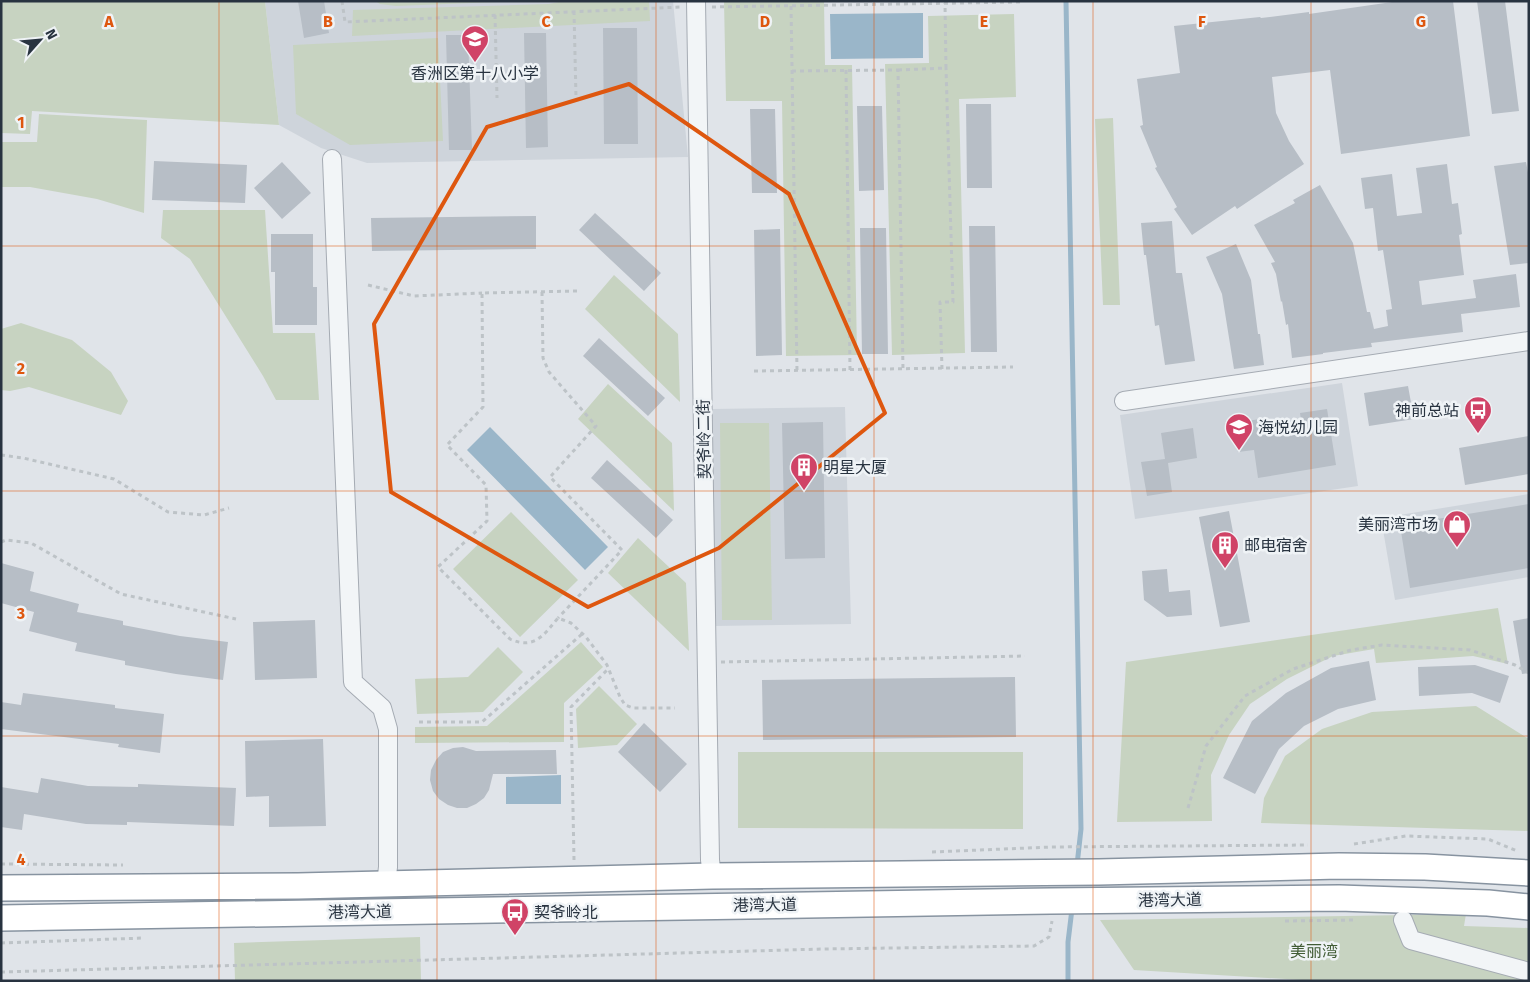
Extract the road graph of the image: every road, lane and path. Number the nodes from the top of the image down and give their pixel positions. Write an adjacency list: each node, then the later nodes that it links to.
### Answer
1 (342, 1): 10 (path)
2 (747, 1): 7 (path)
3 (1022, 2): 5 (path)
4 (874, 3): 5 (path); 8 (path)
5 (945, 3): 11 (path)
6 (696, 4): 7 (path); 9 (path); 37 (street, 契爷岭二街)
7 (747, 6): 8 (path)
8 (791, 6): 14 (path)
9 (574, 11): 10 (path); 16 (path)
10 (495, 15): 15 (path)
11 (946, 68): 13 (path); 24 (path)
12 (846, 70): 13 (path); 14 (path); 25 (path)
13 (898, 70): 26 (path)
14 (792, 71): 28 (path)
15 (497, 98)
16 (576, 98)
17 (332, 159): 49 (street)
18 (368, 285): 21 (path)
19 (577, 291): 20 (path)
20 (542, 292): 21 (path); 33 (path)
21 (482, 293): 33 (path)
22 (1529, 341): 29 (street)
23 (1013, 367): 24 (path)
24 (942, 369): 26 (path)
25 (850, 370): 26 (path); 28 (path)
26 (903, 370)
27 (754, 371): 28 (path)
28 (797, 371)
29 (1124, 401)
30 (1, 455): 31 (path)
31 (229, 508)
32 (1, 542): 34 (path)
33 (558, 618): 35 (path)
34 (236, 619)
35 (582, 634): 38 (path); 41 (path)
36 (1025, 656): 37 (path)
37 (708, 662): 48 (street, 契爷岭二街)
38 (608, 669): 40 (path); 46 (path)
39 (1529, 673): 42 (path)
40 (675, 708)
41 (419, 722)
42 (1188, 808)
43 (1345, 844): 47 (path)
44 (1316, 845): 45 (path)
45 (1051, 847)
46 (574, 863)
47 (1526, 863): 48 (highway, 港湾大道)
48 (712, 876): 49 (highway, 港湾大道)
49 (386, 884): 50 (highway, 港湾大道)
50 (1, 888)
51 (1529, 907): 52 (highway, 港湾大道)
52 (1052, 911): 53 (highway, 港湾大道); 57 (path)
53 (1, 918)
54 (1278, 920): 55 (path)
55 (1365, 920)
56 (1403, 920): 58 (street)
57 (1, 972)
58 (1529, 972)

